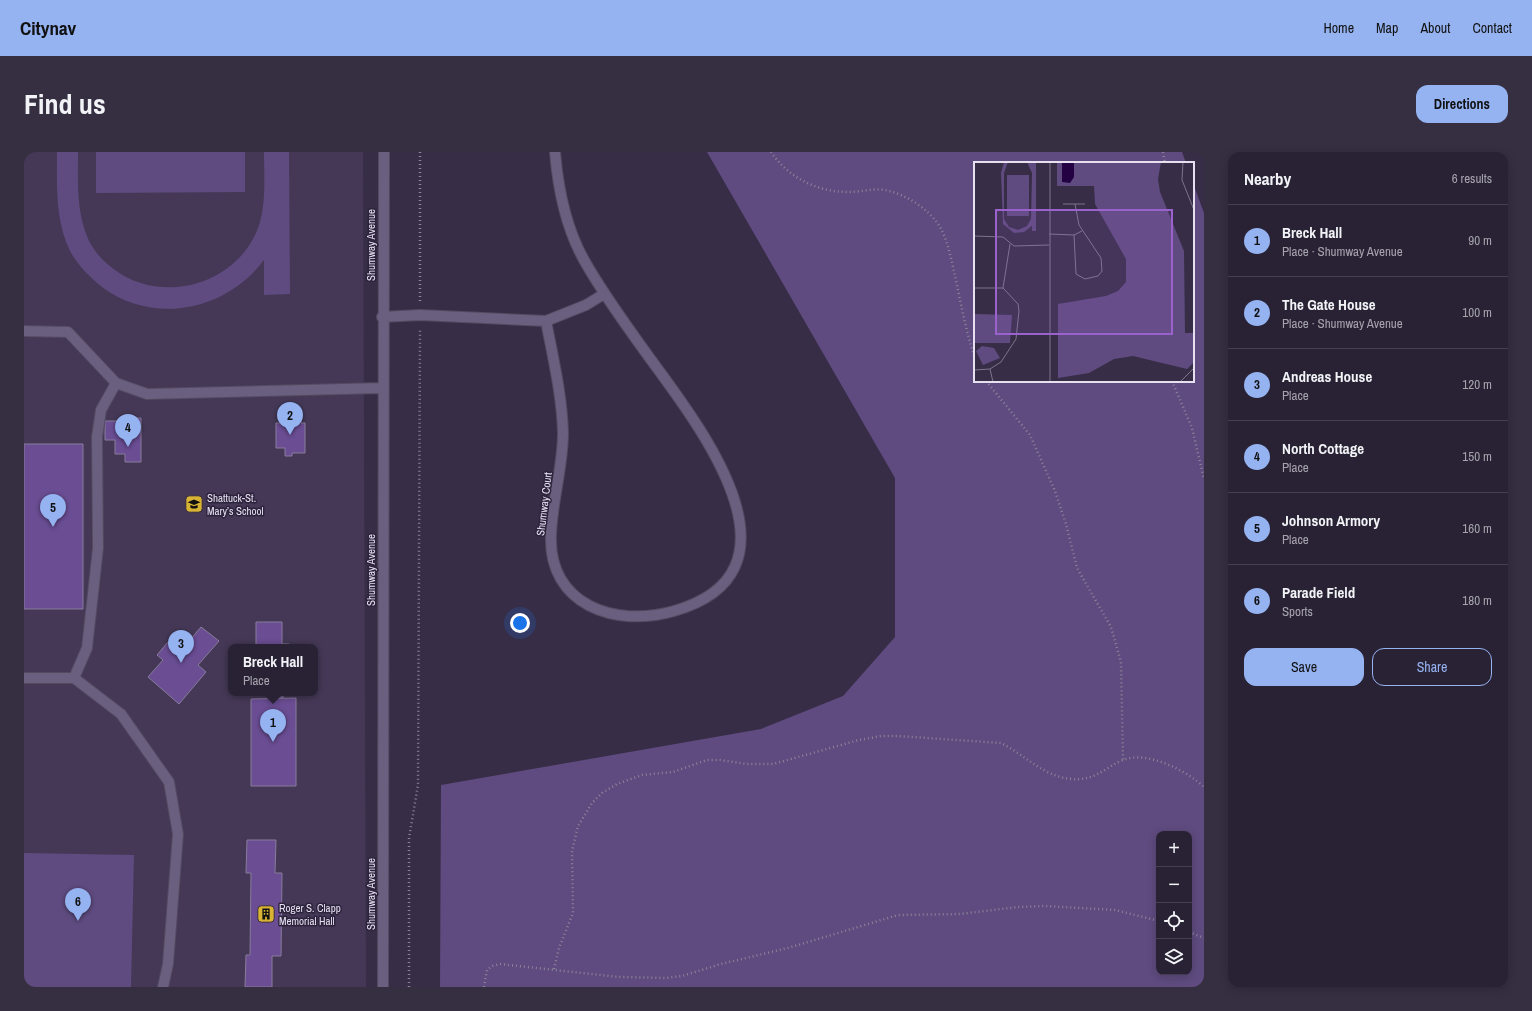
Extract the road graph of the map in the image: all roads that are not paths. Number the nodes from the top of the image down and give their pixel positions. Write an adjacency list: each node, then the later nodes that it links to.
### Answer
1 (384, 152): 4 (street, Shumway Avenue)
2 (555, 152): 3 (street, Shumway Court)
3 (604, 294): 5 (street); 5 (street, Shumway Court)
4 (382, 317): 5 (street); 8 (street, Shumway Avenue)
5 (546, 322)
6 (24, 331): 7 (street)
7 (116, 383): 8 (street); 10 (street)
8 (382, 388): 12 (street, Shumway Avenue)
9 (24, 678): 10 (street)
10 (74, 678): 11 (street)
11 (163, 987)
12 (383, 987)

